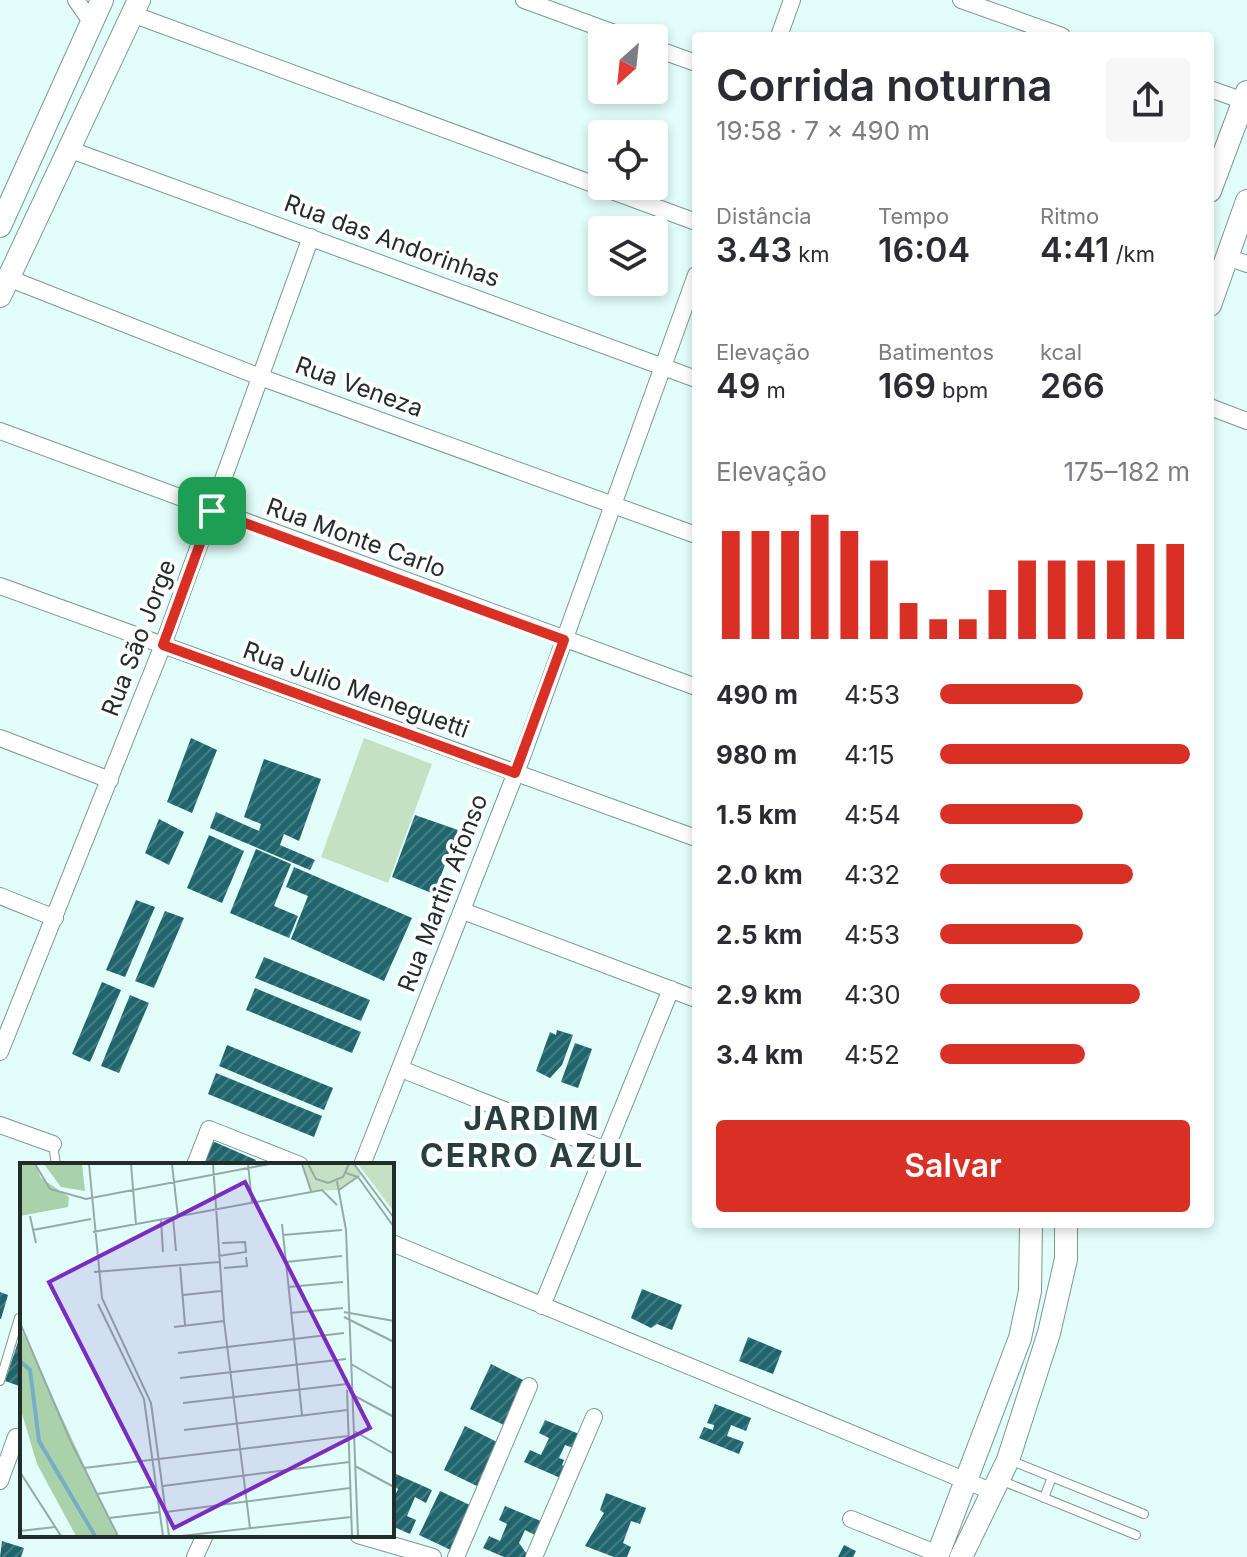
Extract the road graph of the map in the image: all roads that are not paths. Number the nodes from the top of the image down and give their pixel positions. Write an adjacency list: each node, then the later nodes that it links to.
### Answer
1 (76, 0): 6 (street)
2 (524, 0): 7 (street)
3 (792, 0): 8 (street)
4 (961, 0): 9 (street)
5 (135, 7): 12 (main road); 20 (street)
6 (98, 9): 12 (main road); 15 (main road)
7 (590, 24)
8 (780, 32)
9 (1051, 32)
10 (668, 53): 11 (street)
11 (692, 62)
12 (107, 69): 16 (main road)
13 (1214, 90): 14 (street)
14 (1245, 96): 17 (main road)
15 (56, 102): 16 (main road); 19 (main road)
16 (71, 150): 21 (street, Rua das Andorinhas); 24 (main road)
17 (1214, 180)
18 (1247, 201): 22 (main road)
19 (2, 213)
20 (692, 220)
21 (311, 237): 26 (street, Rua das Andorinhas); 27 (street, Rua São Jorge)
22 (1237, 260): 25 (main road)
23 (692, 285): 26 (street, Rua Martin Afonso)
24 (4, 287): 27 (street, Rua Veneza)
25 (1214, 298)
26 (661, 366): 28 (street, Rua das Andorinhas); 32 (street, Rua Martin Afonso)
27 (260, 377): 32 (street, Rua Veneza); 33 (street, Rua São Jorge)
28 (692, 378)
29 (1214, 409): 30 (street)
30 (1247, 421)
31 (0, 431): 33 (street, Rua Monte Carlo)
32 (612, 504): 34 (street, Rua Veneza); 36 (street, Rua Martin Afonso)
33 (212, 511): 36 (street, Rua Monte Carlo); 37 (street, Rua São Jorge)
34 (692, 534)
35 (0, 586): 37 (street, Rua Julio Meneguetti)
36 (564, 640): 38 (street, Rua Monte Carlo); 40 (street, Rua Martin Afonso)
37 (163, 645): 40 (street, Rua Julio Meneguetti); 41 (street, Rua São Jorge)
38 (692, 686)
39 (0, 738): 41 (street)
40 (515, 773): 42 (street, Rua Julio Meneguetti); 44 (street, Rua Martin Afonso)
41 (110, 780): 45 (street, Rua São Jorge)
42 (692, 837)
43 (0, 896): 45 (street)
44 (463, 911): 46 (street); 49 (street, Rua Martin Afonso)
45 (55, 918): 48 (street, Rua São Jorge)
46 (671, 989): 47 (street); 52 (street)
47 (692, 997)
48 (0, 1052)
49 (401, 1069): 52 (street); 57 (street, Rua Martin Afonso)
50 (0, 1125): 51 (street)
51 (53, 1144): 54 (lane)
52 (605, 1150): 61 (street)
53 (261, 1158): 55 (street); 56 (street)
54 (56, 1163)
55 (196, 1163)
56 (289, 1163)
57 (363, 1163)
58 (1031, 1228): 70 (main road)
59 (1066, 1228): 67 (main road)
60 (394, 1244): 61 (street)
61 (542, 1306): 70 (street)
62 (20, 1318): 63 (lane)
63 (0, 1381)
64 (529, 1386): 80 (street)
65 (594, 1417): 81 (street)
66 (13, 1436): 69 (street)
67 (1000, 1477): 68 (lane); 70 (street); 71 (lane); 82 (main road)
68 (1052, 1477): 71 (lane); 72 (lane)
69 (0, 1481)
70 (968, 1481): 78 (main road)
71 (1044, 1498): 74 (lane)
72 (1144, 1514)
73 (851, 1519): 78 (street)
74 (1136, 1535)
75 (204, 1537): 79 (street)
76 (365, 1537): 77 (street)
77 (428, 1556)
78 (937, 1556)
79 (195, 1557)
80 (456, 1557)
81 (534, 1557)
82 (961, 1557)

